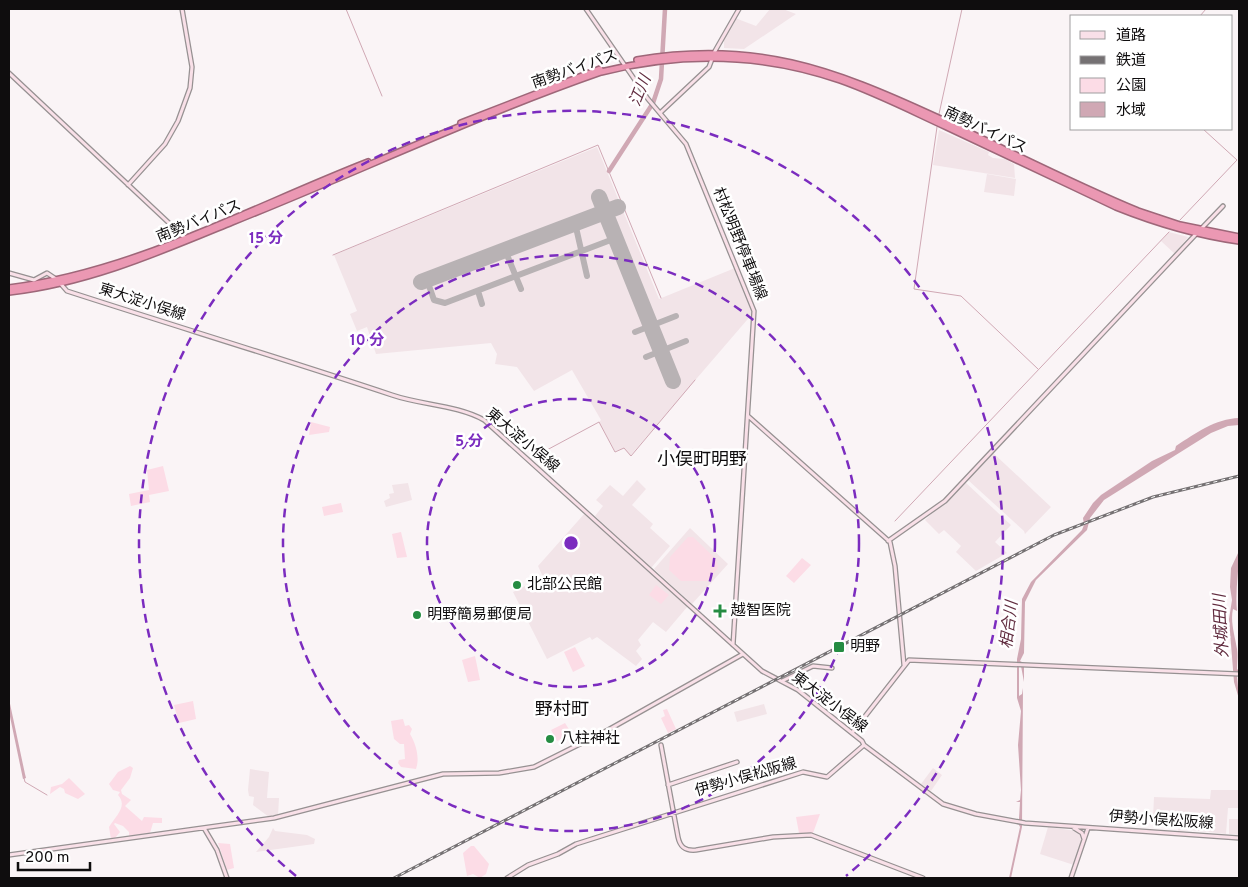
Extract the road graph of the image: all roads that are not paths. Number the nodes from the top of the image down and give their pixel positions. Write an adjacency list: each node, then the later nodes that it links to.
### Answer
1 (182, 9): 8 (street)
2 (586, 9): 5 (street, 村松明野停車場線)
3 (739, 9): 4 (street)
4 (714, 56): 5 (highway, 南勢バイパス); 7 (street); 10 (highway, 南勢バイパス)
5 (625, 64): 7 (street, 村松明野停車場線); 12 (highway, 南勢バイパス)
6 (9, 73): 8 (street)
7 (660, 113): 18 (street, 村松明野停車場線)
8 (128, 185): 12 (street)
9 (1223, 206): 10 (street)
10 (1198, 232): 11 (highway, 南勢バイパス); 13 (highway, 南勢バイパス); 19 (street)
11 (1239, 237)
12 (186, 239): 15 (highway, 南勢バイパス)
13 (1239, 241)
14 (9, 273): 15 (street, 東大淀小俣線)
15 (59, 282): 16 (highway, 南勢バイパス); 17 (highway, 南勢バイパス); 20 (street, 東大淀小俣線)
16 (9, 288)
17 (9, 292)
18 (748, 416): 19 (street); 20 (street, 村松明野停車場線)
19 (888, 541): 22 (street)
20 (733, 645): 21 (street, 東大淀小俣線)
21 (743, 654): 25 (street, 東大淀小俣線); 33 (street)
22 (904, 666): 24 (street); 26 (street)
23 (832, 668): 25 (street)
24 (1239, 674)
25 (781, 681): 26 (street, 東大淀小俣線)
26 (852, 733): 28 (street, 東大淀小俣線)
27 (661, 745): 30 (street)
28 (864, 745): 31 (street, 伊勢小俣松阪線); 32 (street, 伊勢小俣松阪線)
29 (737, 762): 30 (street)
30 (668, 785): 31 (street)
31 (673, 812): 39 (street, 伊勢小俣松阪線); 40 (street)
32 (1070, 827): 34 (street, 伊勢小俣松阪線); 36 (street)
33 (204, 828): 37 (street); 38 (street)
34 (1088, 828): 35 (street, 伊勢小俣松阪線); 36 (street)
35 (1239, 838)
36 (1084, 839): 41 (street)
37 (9, 855)
38 (227, 878)
39 (507, 878)
40 (924, 878)
41 (1071, 878)

